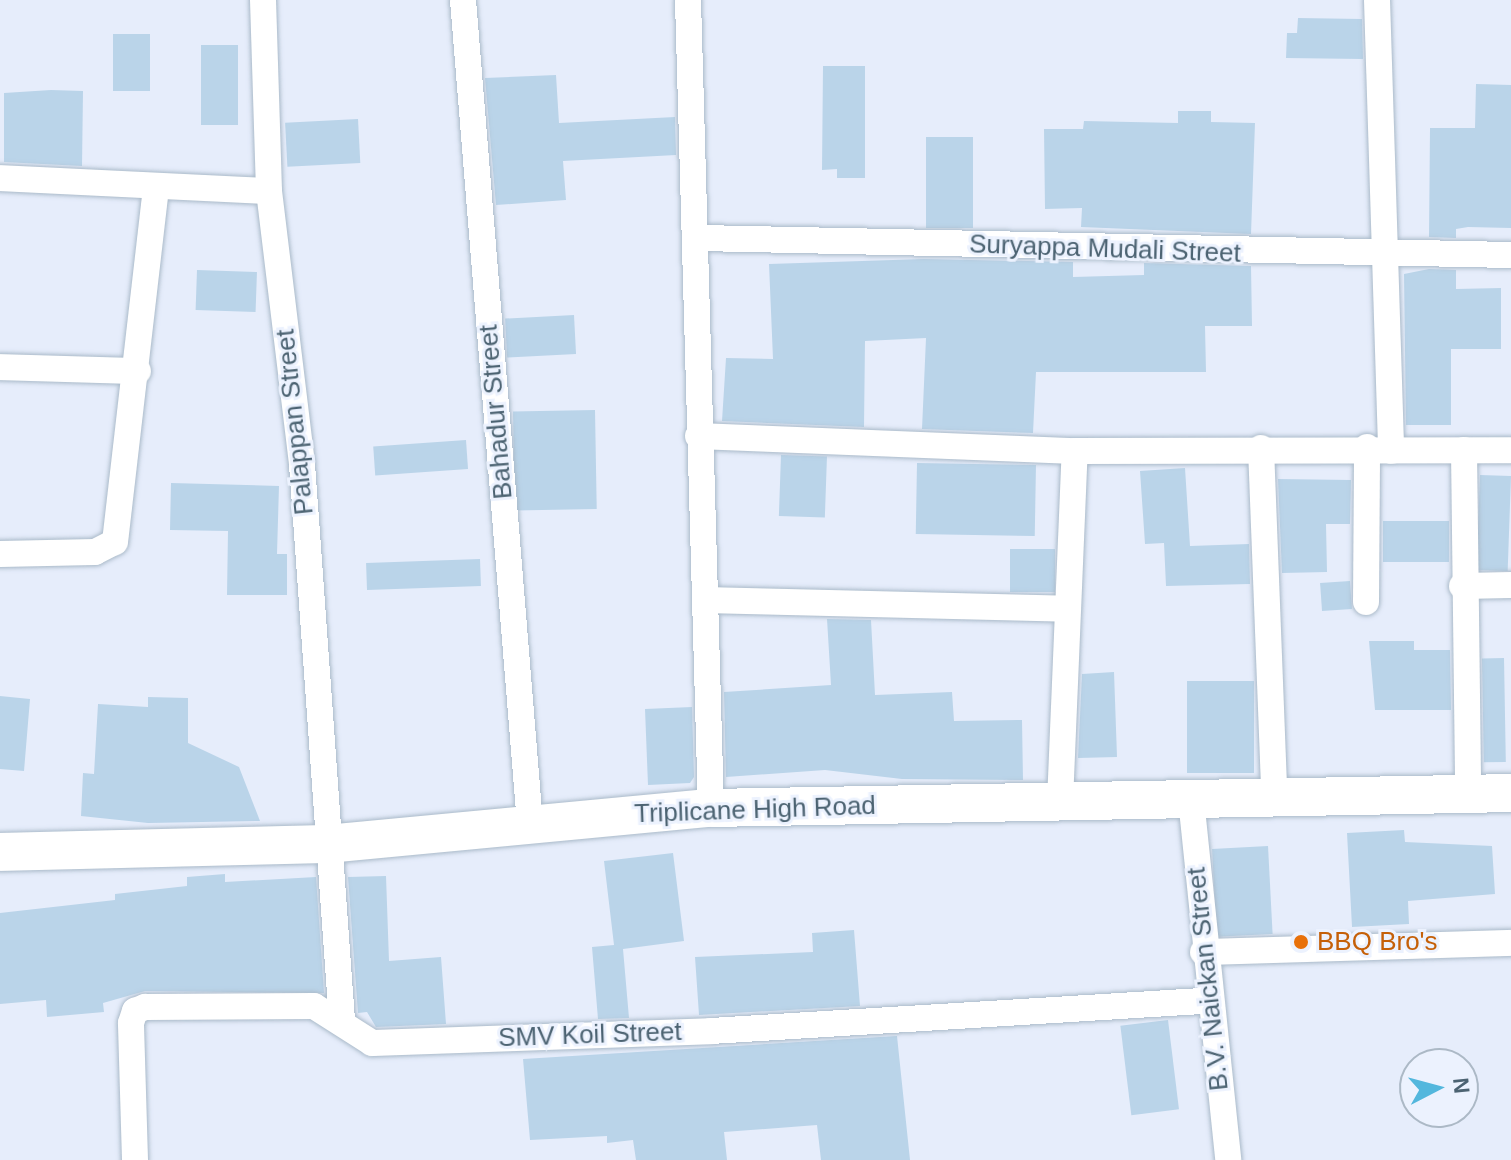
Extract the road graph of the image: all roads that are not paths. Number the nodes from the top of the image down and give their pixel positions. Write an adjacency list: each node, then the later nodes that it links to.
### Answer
1 (263, 0): 7 (street, Palappan Street)
2 (463, 0): 31 (street, Bahadur Street)
3 (688, 0): 8 (street)
4 (1377, 0): 10 (street)
5 (0, 178): 6 (street)
6 (156, 189): 7 (street); 12 (street)
7 (269, 191): 32 (street, Palappan Street)
8 (699, 238): 10 (street, Suryappa Mudali Street); 13 (street)
9 (1511, 255): 10 (street, Suryappa Mudali Street)
10 (1387, 257): 15 (street)
11 (0, 367): 12 (street)
12 (138, 371): 19 (street)
13 (698, 436): 18 (street); 22 (street)
14 (1261, 448): 15 (street); 18 (street); 27 (street)
15 (1379, 449): 16 (street); 23 (street)
16 (1464, 450): 17 (street); 21 (street)
17 (1511, 450)
18 (1075, 451): 24 (street)
19 (0, 554)
20 (1511, 585): 21 (street)
21 (1462, 586): 25 (street)
22 (707, 600): 24 (street); 30 (street)
23 (1366, 602)
24 (1065, 609): 29 (street)
25 (1468, 793): 26 (main road, Triplicane High Road); 27 (main road, Triplicane High Road)
26 (1511, 793)
27 (1274, 794): 28 (main road, Triplicane High Road)
28 (1191, 799): 29 (main road, Triplicane High Road); 35 (street, B.V. Naickan Street)
29 (1060, 802): 30 (main road, Triplicane High Road)
30 (711, 808): 31 (main road, Triplicane High Road)
31 (530, 823): 32 (main road, Triplicane High Road)
32 (327, 844): 33 (main road, Triplicane High Road); 37 (street, Palappan Street)
33 (0, 852)
34 (1511, 943): 35 (street)
35 (1203, 952): 36 (street, B.V. Naickan Street)
36 (1208, 1001): 37 (street, SMV Koil Street); 39 (street, B.V. Naickan Street)
37 (342, 1020): 38 (street, SMV Koil Street)
38 (135, 1160)
39 (1228, 1160)

